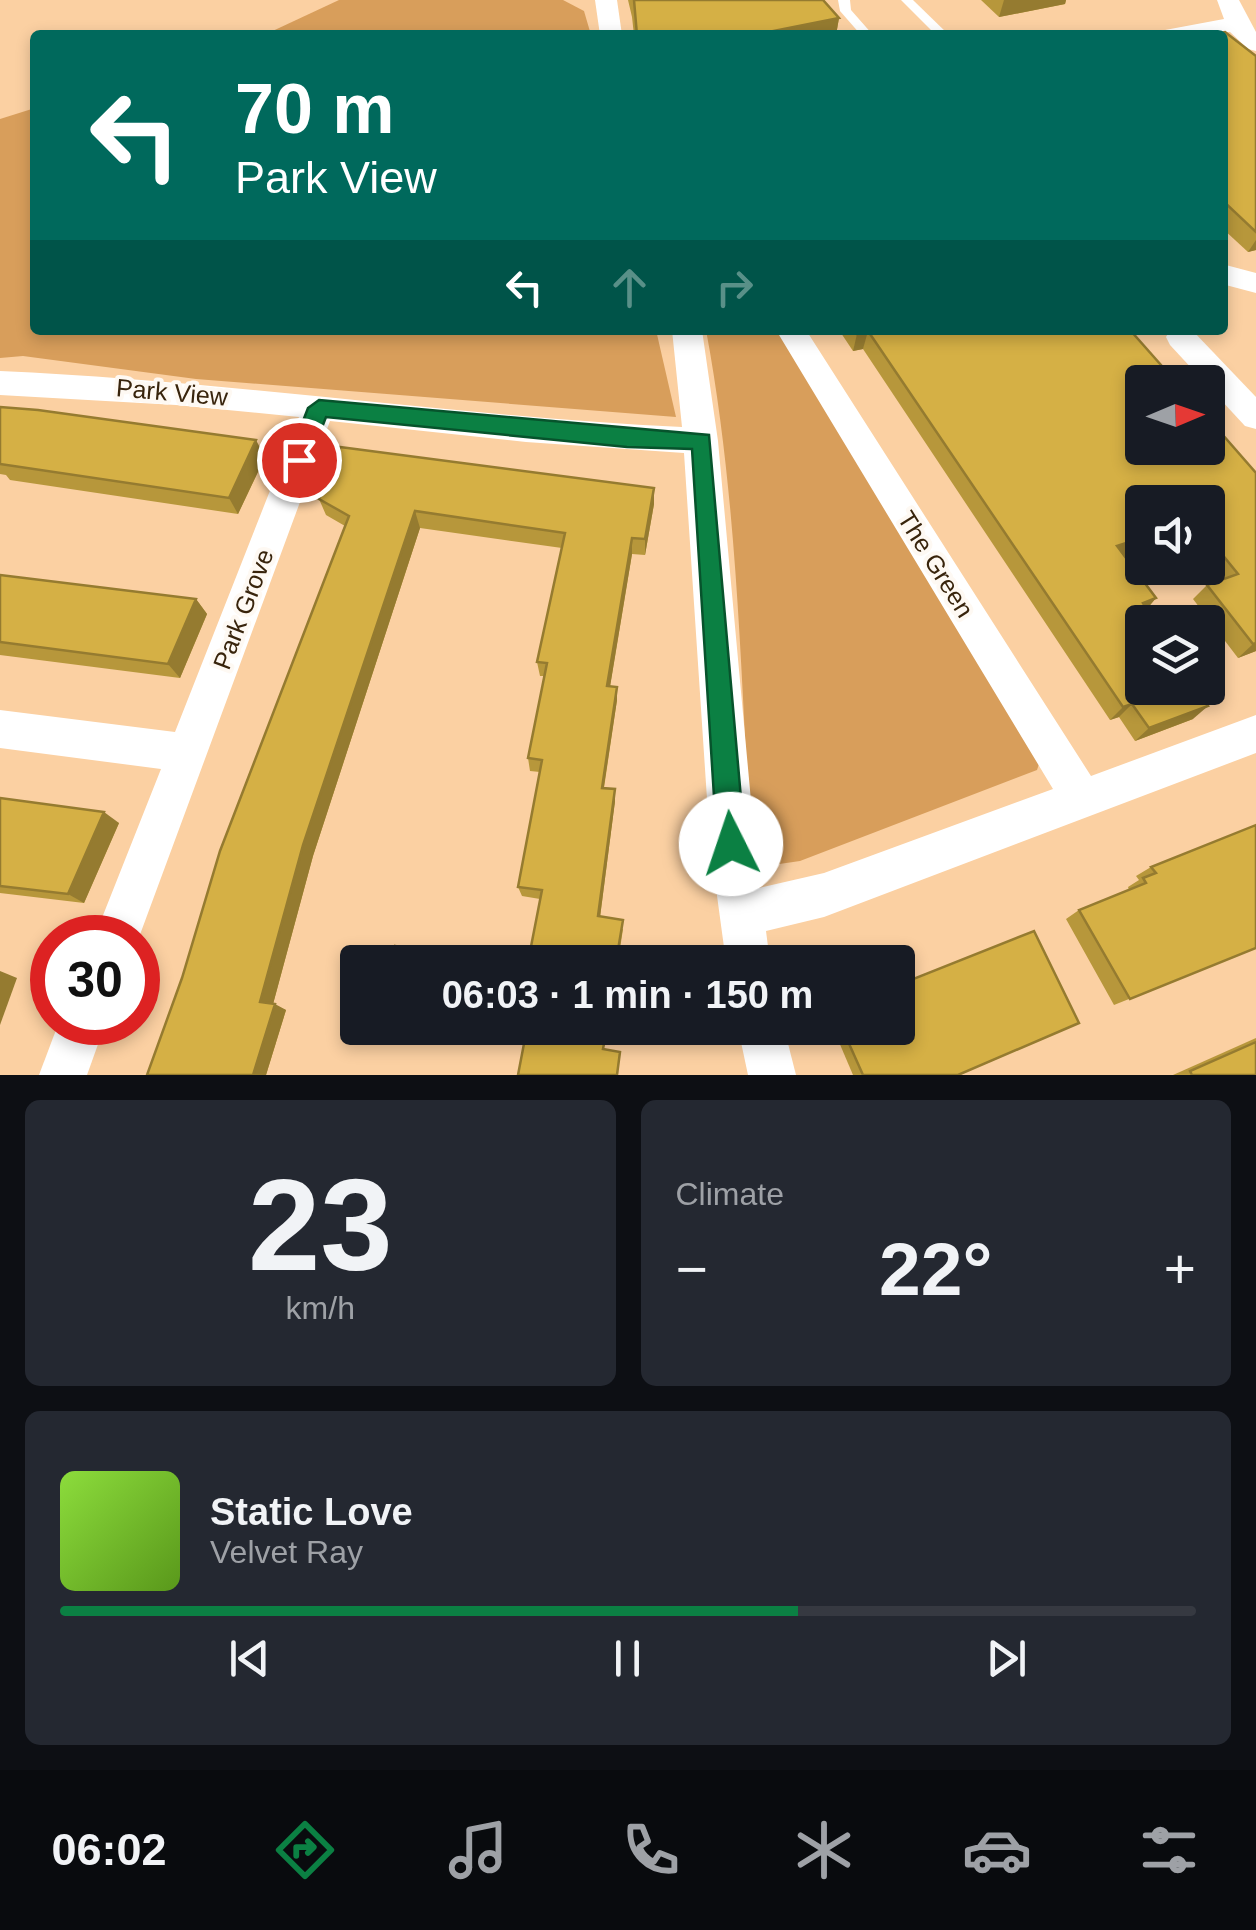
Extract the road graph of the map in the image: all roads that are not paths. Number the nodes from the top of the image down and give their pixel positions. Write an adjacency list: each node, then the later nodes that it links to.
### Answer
1 (606, 0): 6 (street)
2 (844, 0): 7 (lane)
3 (907, 0): 8 (lane)
4 (1228, 0): 5 (street)
5 (1236, 24): 9 (street); 10 (street)
6 (609, 30)
7 (862, 30)
8 (937, 30)
9 (1202, 30)
10 (1256, 44)
11 (1228, 276): 12 (street)
12 (1256, 283)
13 (689, 335): 19 (street)
14 (794, 335): 23 (street, The Green)
15 (1181, 337): 18 (street)
16 (0, 383): 17 (street, Park View)
17 (319, 408): 19 (street, Park View); 22 (street, Park Grove)
18 (1255, 415)
19 (702, 441): 25 (street)
20 (0, 729): 22 (street)
21 (1256, 734): 23 (street)
22 (188, 754): 24 (street, Park Grove)
23 (1081, 798): 25 (street)
24 (125, 915)
25 (739, 915): 26 (street)
26 (745, 945)
27 (74, 1045): 29 (street)
28 (765, 1045): 30 (street)
29 (63, 1075)
30 (772, 1075)

